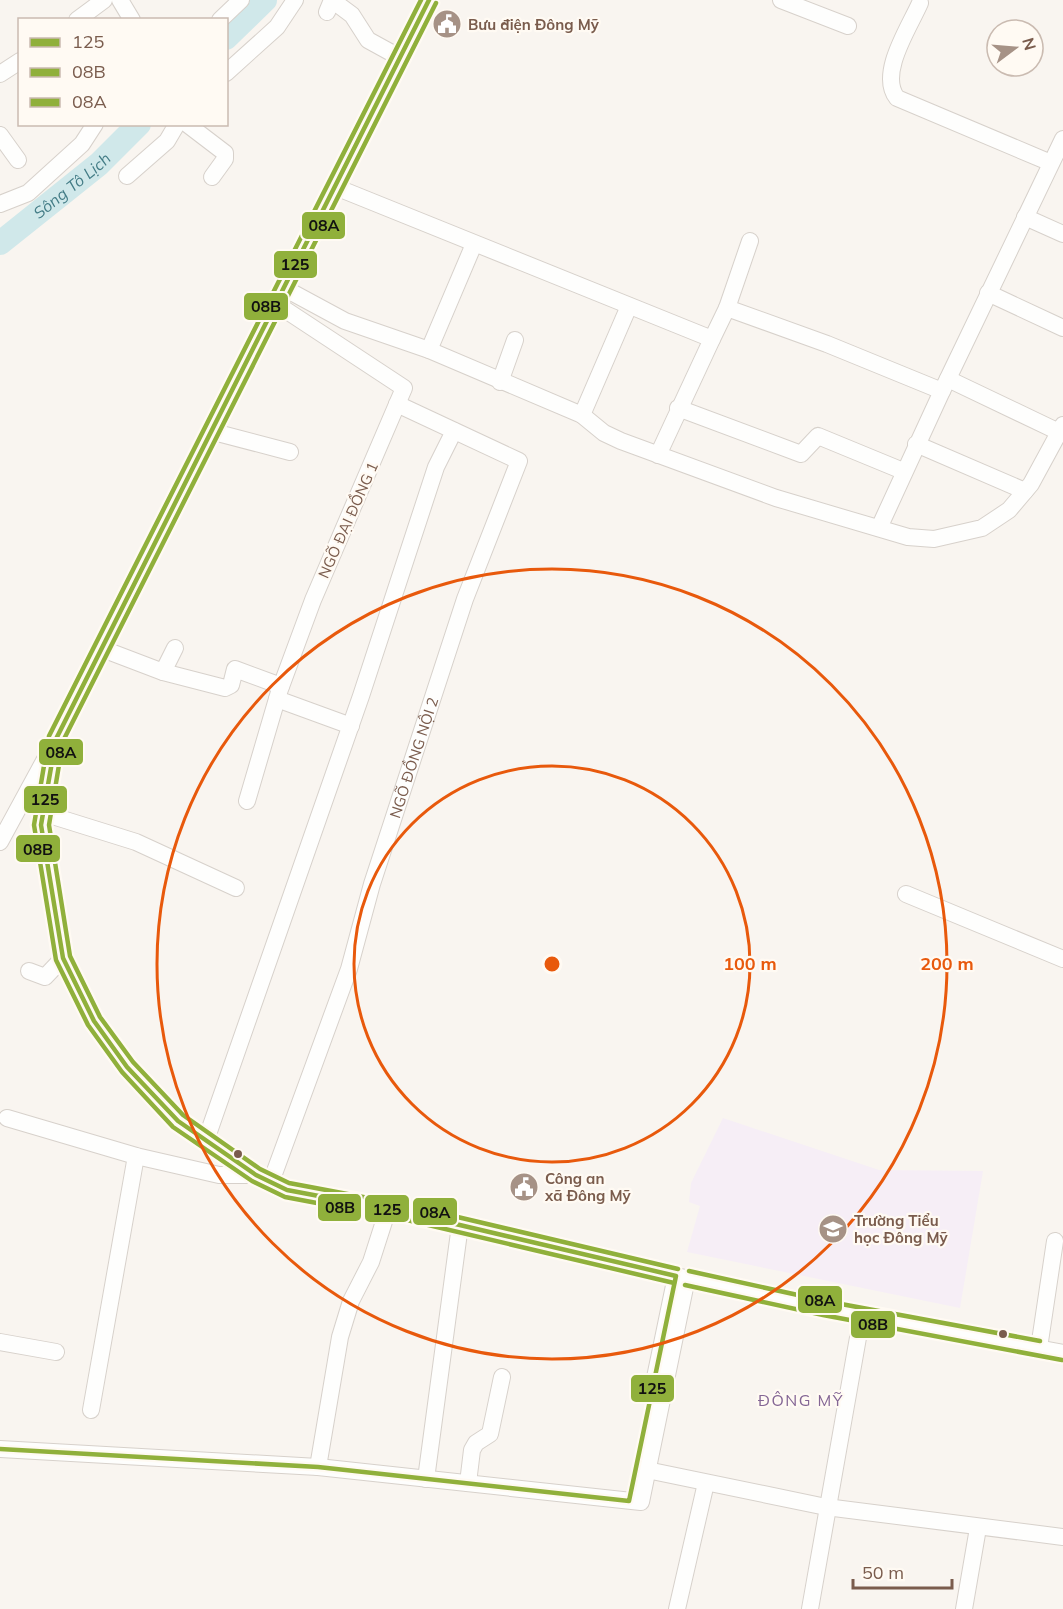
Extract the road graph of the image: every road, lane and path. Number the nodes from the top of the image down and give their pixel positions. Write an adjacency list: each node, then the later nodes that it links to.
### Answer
1 (104, 0): 9 (street)
2 (120, 0): 10 (street)
3 (241, 0): 11 (street)
4 (295, 0): 15 (street)
5 (429, 0): 13 (street)
6 (781, 0): 12 (street)
7 (918, 1): 23 (street)
8 (327, 12): 13 (street)
9 (80, 18)
10 (131, 18)
11 (222, 18)
12 (848, 26)
13 (399, 57): 26 (street)
14 (18, 64): 16 (street)
15 (228, 71)
16 (0, 74)
17 (94, 126): 27 (street)
18 (176, 126): 24 (street)
19 (190, 126): 25 (street)
20 (0, 135): 22 (street)
21 (1063, 139): 23 (street)
22 (18, 160)
23 (1051, 163): 28 (street)
24 (127, 176)
25 (212, 177)
26 (333, 186): 31 (street); 38 (street)
27 (0, 204)
28 (1025, 217): 29 (street); 32 (street)
29 (1063, 234)
30 (750, 241): 34 (street)
31 (474, 244): 33 (street); 38 (street)
32 (988, 293): 35 (street); 40 (street)
33 (629, 306): 36 (street); 43 (street)
34 (727, 308): 36 (street); 40 (street)
35 (1063, 328)
36 (712, 339): 42 (street)
37 (515, 340): 39 (street)
38 (429, 350): 39 (street)
39 (500, 382): 43 (street)
40 (945, 385): 44 (street); 47 (street)
41 (398, 404): 45 (street); 46 (street, NGÕ ĐỒNG NỘI 2); 56 (street, NGÕ ĐẠI ĐỒNG 1)
42 (678, 408): 49 (street); 50 (street)
43 (582, 415): 49 (street)
44 (1061, 429): 51 (street)
45 (210, 431): 48 (street); 53 (street)
46 (454, 431): 57 (street); 70 (street, NGÕ ĐỒNG NỘI 2)
47 (916, 444): 50 (street); 51 (street)
48 (290, 452)
49 (658, 455): 52 (street)
50 (903, 471): 52 (street)
51 (1025, 491): 52 (street)
52 (879, 528)
53 (100, 648): 55 (street); 58 (street)
54 (175, 648): 55 (street)
55 (163, 672): 56 (street)
56 (279, 692): 57 (street); 59 (street, NGÕ ĐẠI ĐỒNG 1)
57 (351, 726): 68 (street)
58 (56, 739): 60 (street); 61 (street)
59 (247, 801)
60 (43, 813): 62 (street); 64 (street)
61 (0, 842)
62 (236, 888)
63 (906, 894): 65 (street)
64 (63, 958): 66 (street); 68 (street)
65 (1063, 959)
66 (29, 971)
67 (2, 1118): 69 (street)
68 (206, 1140): 70 (street)
69 (136, 1156): 70 (street); 81 (street)
70 (264, 1178): 71 (street)
71 (388, 1209): 72 (street); 83 (street)
72 (460, 1225): 74 (street); 85 (street)
73 (1055, 1241): 77 (street)
74 (681, 1277): 75 (street); 84 (street); 88 (street)
75 (862, 1315): 77 (street); 89 (street)
76 (0, 1342): 78 (street)
77 (1039, 1348): 79 (street)
78 (56, 1352)
79 (1063, 1353)
80 (502, 1377): 86 (street)
81 (91, 1410)
82 (0, 1449): 83 (street)
83 (318, 1467): 85 (street)
84 (647, 1470): 87 (street); 88 (street)
85 (426, 1479): 86 (street)
86 (468, 1483): 88 (street)
87 (706, 1483): 89 (street); 92 (street)
88 (629, 1501)
89 (826, 1507): 90 (street); 93 (street)
90 (978, 1528): 91 (street); 94 (street)
91 (1063, 1537)
92 (677, 1609)
93 (810, 1609)
94 (964, 1609)

